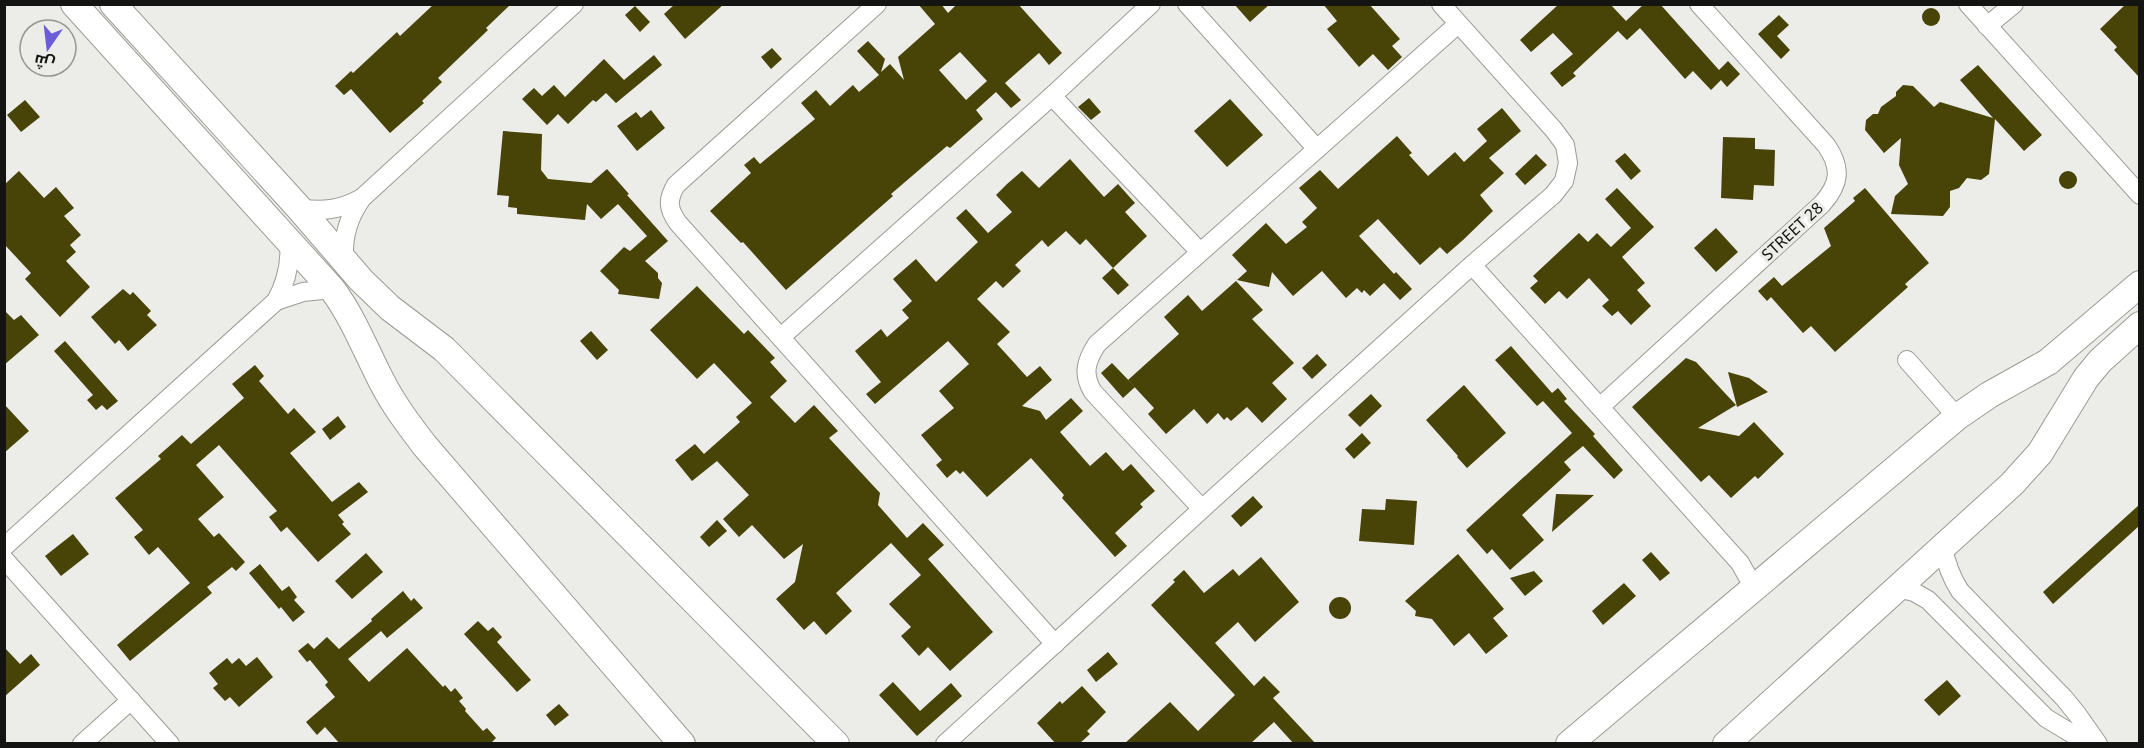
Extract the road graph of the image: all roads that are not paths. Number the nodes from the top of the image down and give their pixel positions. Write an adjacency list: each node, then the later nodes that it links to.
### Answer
1 (74, 4): 18 (main road)
2 (113, 4): 17 (main road)
3 (574, 4): 16 (street)
4 (877, 4): 26 (street)
5 (1151, 4): 13 (street)
6 (1187, 4): 14 (street)
7 (1441, 4): 11 (street)
8 (1699, 4): 28 (street, STREET 28)
9 (1968, 4): 12 (street)
10 (2014, 4): 12 (street)
11 (1458, 24): 14 (street); 21 (street)
12 (1988, 26): 15 (street)
13 (1052, 96): 19 (street); 26 (street)
14 (1317, 149): 19 (street)
15 (2139, 195)
16 (362, 198): 17 (street); 20 (street)
17 (298, 208): 20 (main road)
18 (289, 241): 23 (main road); 24 (street)
19 (1200, 252): 30 (street)
20 (344, 260): 41 (main road)
21 (1472, 265): 28 (street); 30 (street)
22 (2139, 284): 29 (main road)
23 (332, 289): 24 (street); 40 (main road)
24 (276, 301): 31 (street)
25 (2139, 326): 32 (main road)
26 (781, 337): 36 (street)
27 (1907, 360): 29 (street)
28 (1600, 407): 34 (street)
29 (1957, 417): 34 (main road)
30 (1202, 509): 36 (street)
31 (4, 547)
32 (1943, 547): 35 (main road); 46 (street)
33 (4, 559): 37 (street)
34 (1760, 583): 43 (main road)
35 (1898, 588): 44 (main road); 45 (street)
36 (1055, 644): 42 (street)
37 (131, 700): 38 (street); 39 (street)
38 (82, 744)
39 (171, 744)
40 (682, 744)
41 (836, 744)
42 (945, 744)
43 (1569, 744)
44 (1726, 744)
45 (2089, 744)
46 (2097, 744)

